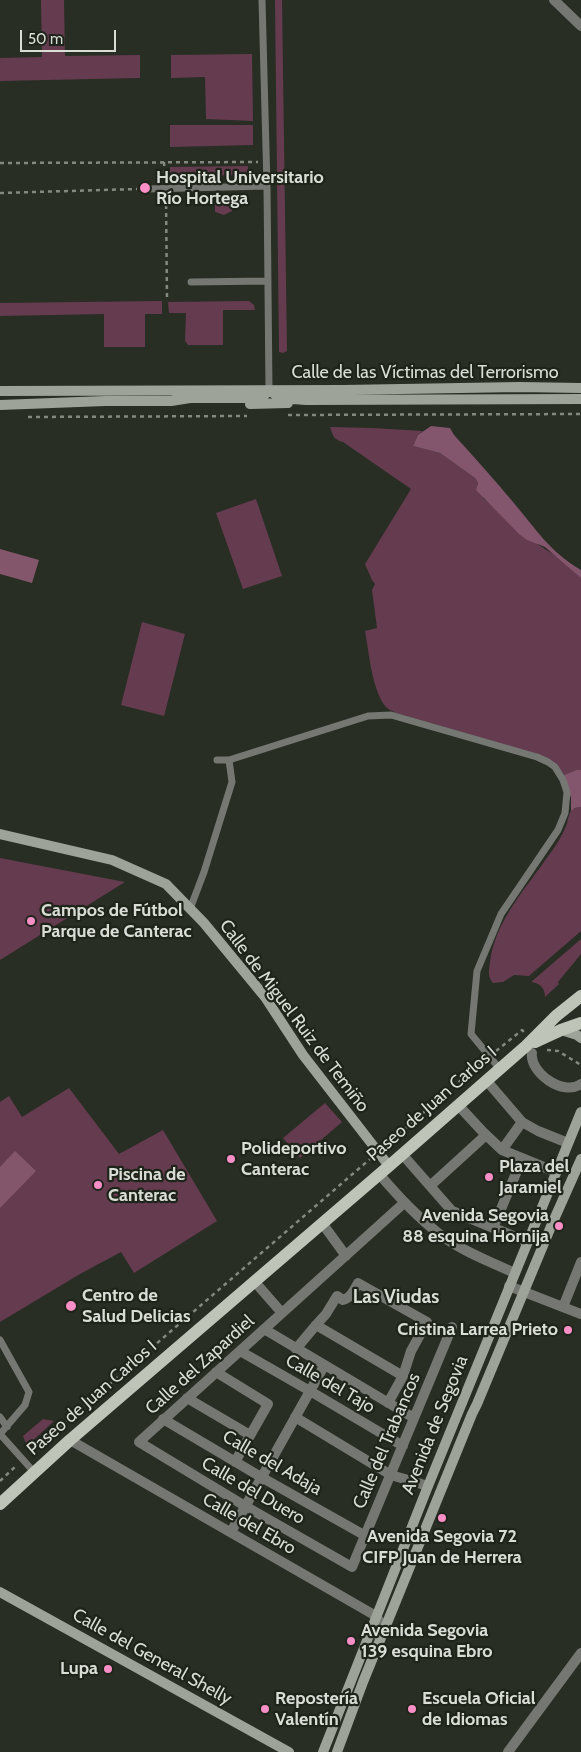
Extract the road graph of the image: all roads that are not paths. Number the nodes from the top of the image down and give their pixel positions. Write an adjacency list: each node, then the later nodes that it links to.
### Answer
1 (262, 0): 4 (lane)
2 (554, 0): 3 (street)
3 (581, 26)
4 (267, 186): 5 (lane); 6 (lane)
5 (146, 189)
6 (268, 281): 7 (lane); 9 (lane)
7 (192, 282)
8 (581, 388): 9 (street, Calle de las Víctimas del Terrorismo)
9 (269, 390): 10 (street, Calle de las Víctimas del Terrorismo); 12 (street, Calle de las Víctimas del Terrorismo); 13 (street, Calle de las Víctimas del Terrorismo)
10 (0, 391)
11 (581, 399): 12 (street, Calle de las Víctimas del Terrorismo)
12 (306, 400): 13 (street, Calle de las Víctimas del Terrorismo)
13 (172, 401): 14 (street, Calle de las Víctimas del Terrorismo)
14 (0, 405)
15 (217, 760): 16 (lane)
16 (229, 760): 18 (lane); 24 (lane)
17 (0, 834): 18 (street, Calle de Miguel Ruiz de Temiño)
18 (190, 909): 36 (street, Calle de Miguel Ruiz de Temiño)
19 (581, 996): 23 (main road, Paseo de Juan Carlos I)
20 (581, 1023): 21 (main road, Paseo de Juan Carlos I)
21 (561, 1030): 22 (street); 23 (main road, Paseo de Juan Carlos I)
22 (581, 1038)
23 (529, 1049): 24 (main road, Paseo de Juan Carlos I); 26 (street)
24 (499, 1068): 25 (main road, Paseo de Juan Carlos I)
25 (486, 1080): 27 (main road, Paseo de Juan Carlos I); 29 (street)
26 (581, 1084)
27 (458, 1104): 30 (street); 33 (main road, Paseo de Juan Carlos I)
28 (581, 1112): 31 (street, Avenida de Segovia)
29 (522, 1122): 31 (street); 32 (street)
30 (486, 1135): 32 (street); 38 (street)
31 (568, 1143): 37 (street, Avenida de Segovia)
32 (502, 1150): 35 (street)
33 (402, 1154): 36 (main road, Paseo de Juan Carlos I); 38 (street)
34 (581, 1159): 49 (street, Avenida de Segovia)
35 (522, 1160): 37 (street); 41 (street)
36 (384, 1170): 39 (street); 40 (main road, Paseo de Juan Carlos I)
37 (556, 1172): 42 (street, Avenida de Segovia)
38 (430, 1186): 41 (street)
39 (404, 1203): 43 (street, Calle del Zapardiel); 45 (street)
40 (322, 1223): 43 (street); 47 (main road, Paseo de Juan Carlos I)
41 (493, 1228): 42 (street)
42 (528, 1242): 45 (street, Avenida de Segovia)
43 (346, 1256): 51 (street, Calle del Zapardiel)
44 (581, 1262): 46 (street)
45 (515, 1272): 48 (street, Avenida de Segovia)
46 (579, 1274): 50 (street)
47 (254, 1281): 51 (street); 71 (main road, Paseo de Juan Carlos I)
48 (510, 1286): 49 (street); 78 (street, Avenida de Segovia)
49 (524, 1292): 50 (street); 87 (street, Avenida de Segovia)
50 (563, 1307): 52 (street)
51 (282, 1313): 55 (street, Calle del Zapardiel)
52 (581, 1314)
53 (316, 1325): 57 (street); 61 (street); 61 (street)
54 (452, 1327): 67 (street, Calle del Trabancos)
55 (264, 1329): 57 (street); 58 (street, Calle del Zapardiel)
56 (0, 1340): 69 (lane)
57 (296, 1349): 59 (street)
58 (240, 1351): 60 (street, Calle del Zapardiel); 62 (street, Calle del Tajo)
59 (324, 1366): 62 (street); 64 (street)
60 (216, 1372): 63 (street, Calle del Zapardiel); 70 (street)
61 (403, 1376): 64 (street)
62 (310, 1390): 66 (street); 73 (street, Calle del Tajo)
63 (187, 1398): 68 (street, Calle del Zapardiel); 70 (street)
64 (388, 1403): 67 (street)
65 (0, 1416): 69 (lane)
66 (295, 1418): 76 (street); 77 (street)
67 (414, 1418): 73 (street, Calle del Trabancos)
68 (163, 1419): 72 (street, Calle del Zapardiel); 74 (street, Calle del Adaja)
69 (7, 1427): 75 (lane)
70 (250, 1435): 74 (street)
71 (70, 1440): 75 (main road, Paseo de Juan Carlos I); 81 (street, Calle del Ebro)
72 (139, 1442): 80 (street, Calle del Duero)
73 (403, 1446): 76 (street, Calle del Trabancos)
74 (235, 1462): 77 (street, Calle del Adaja)
75 (34, 1472): 79 (main road, Paseo de Juan Carlos I)
76 (391, 1475): 78 (street); 82 (street, Calle del Trabancos)
77 (261, 1477): 80 (street); 82 (street, Calle del Adaja)
78 (428, 1486): 85 (street, Avenida de Segovia)
79 (0, 1504)
80 (246, 1506): 81 (street); 83 (street, Calle del Duero)
81 (231, 1532): 85 (street, Calle del Ebro)
82 (364, 1535): 83 (street, Calle del Trabancos)
83 (352, 1567)
84 (0, 1592): 88 (street, Calle del General Shelly)
85 (376, 1616): 87 (street); 89 (street, Avenida de Segovia)
86 (581, 1653): 91 (street)
87 (375, 1654): 90 (street, Avenida de Segovia)
88 (289, 1752)
89 (323, 1752)
90 (337, 1752)
91 (508, 1752)

